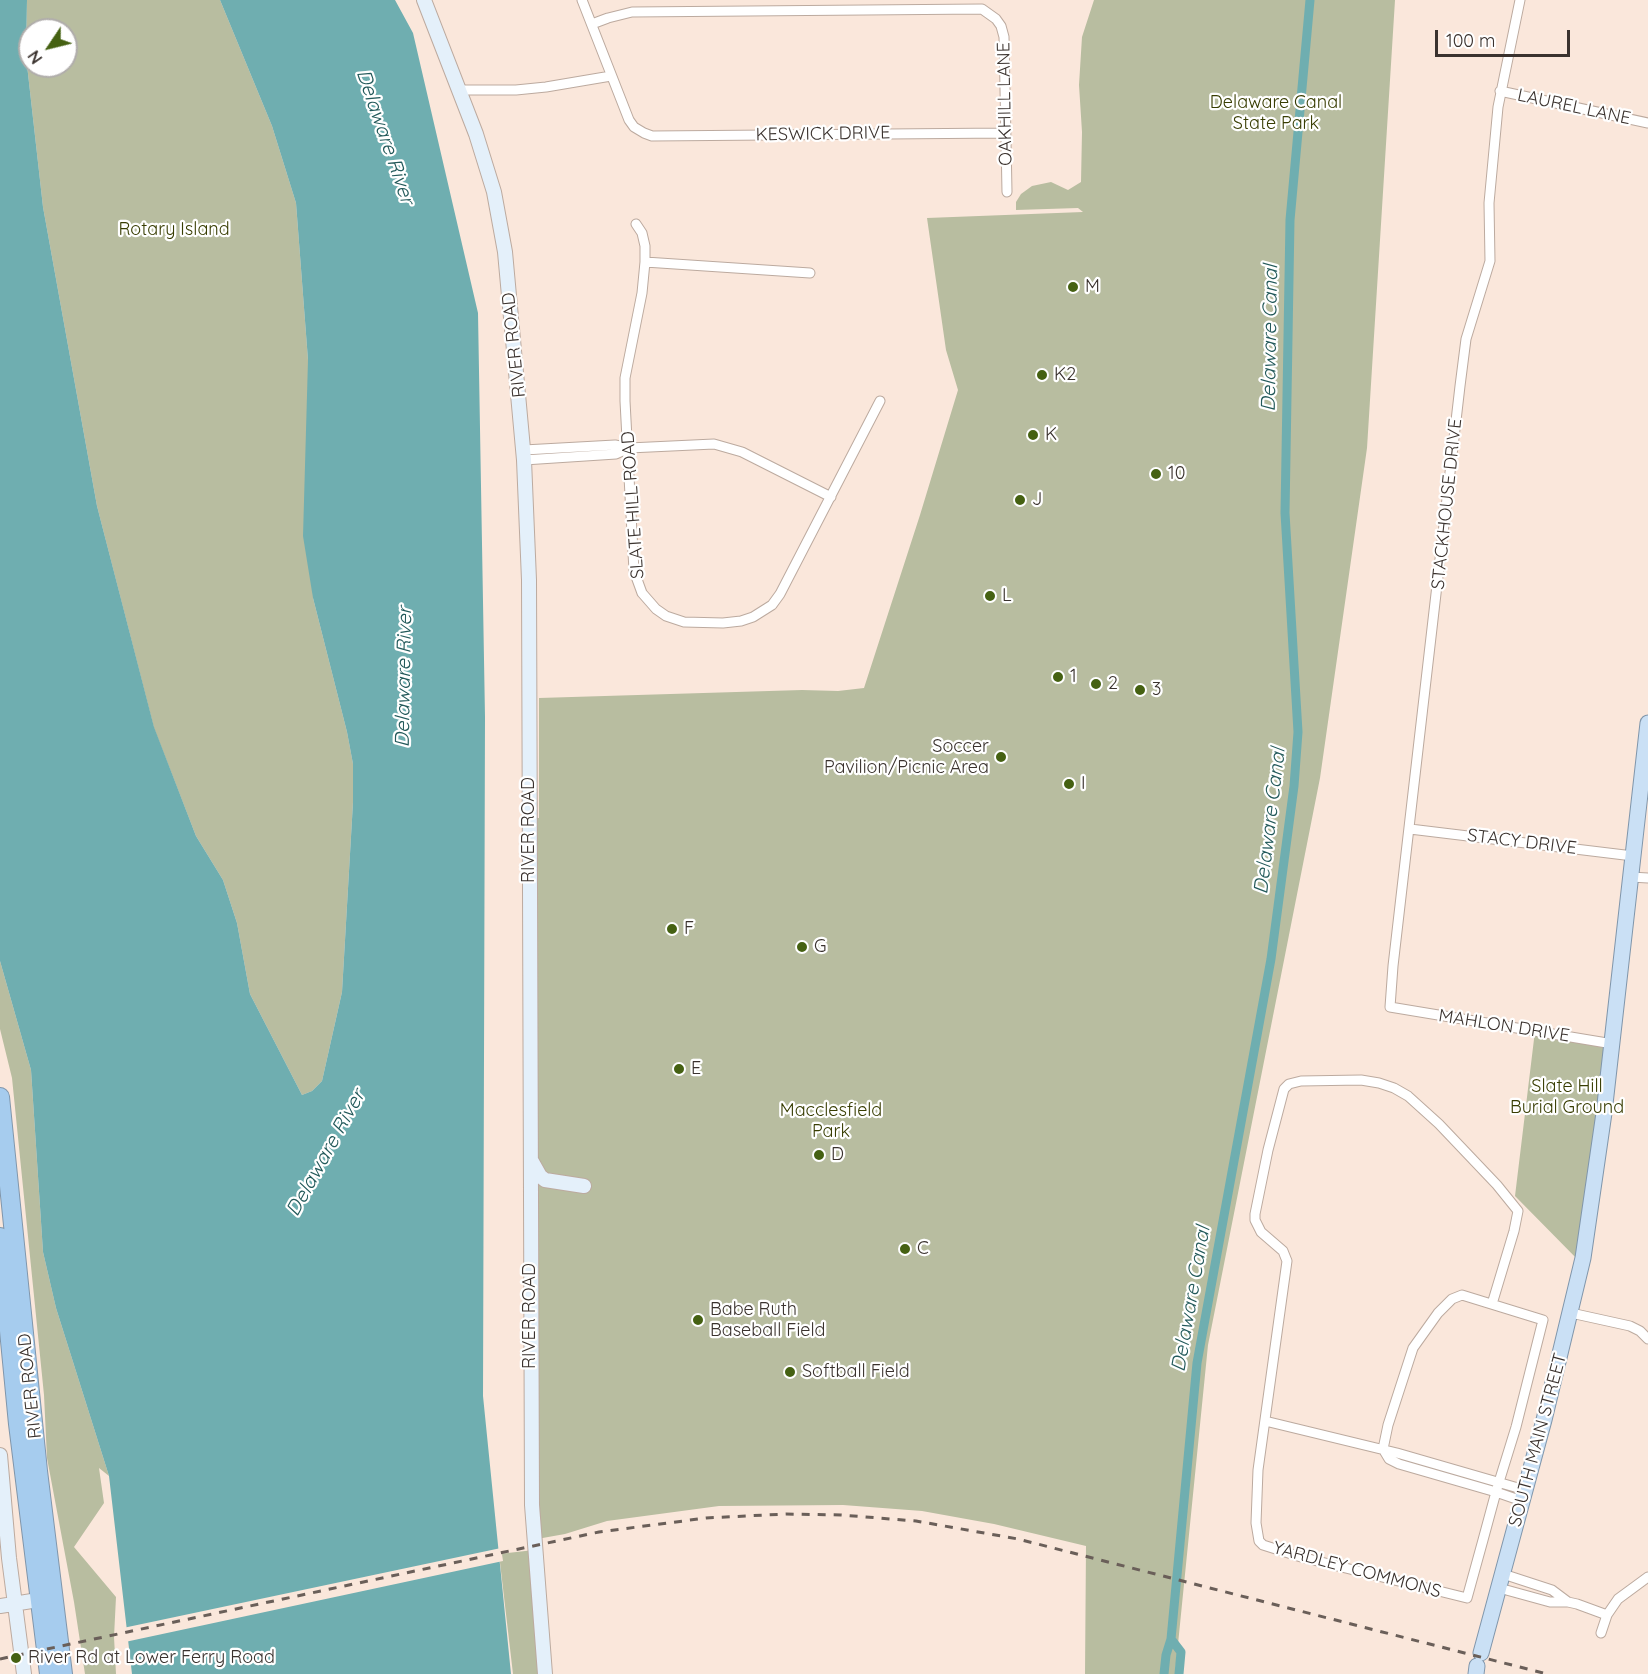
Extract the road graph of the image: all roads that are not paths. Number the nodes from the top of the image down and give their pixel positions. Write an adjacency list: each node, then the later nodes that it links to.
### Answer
1 (424, 0): 6 (main road, RIVER ROAD)
2 (582, 0): 4 (street)
3 (1520, 0): 7 (street, STACKHOUSE DRIVE)
4 (592, 24): 5 (street); 9 (street, OAKHILL LANE)
5 (611, 76): 6 (street); 9 (street, KESWICK DRIVE)
6 (459, 90): 16 (main road, RIVER ROAD)
7 (1500, 91): 8 (street, LAUREL LANE); 19 (street, STACKHOUSE DRIVE)
8 (1648, 123)
9 (1005, 133): 10 (street, OAKHILL LANE)
10 (1007, 192)
11 (636, 224): 12 (street, SLATE HILL ROAD)
12 (645, 262): 13 (street); 15 (street, SLATE HILL ROAD)
13 (810, 273)
14 (880, 400): 17 (street, SLATE HILL ROAD)
15 (629, 448): 16 (street); 17 (street); 17 (street, SLATE HILL ROAD)
16 (524, 455): 26 (main road, RIVER ROAD)
17 (831, 497)
18 (1648, 723): 20 (main road, SOUTH MAIN STREET)
19 (1410, 829): 20 (street, STACY DRIVE); 23 (street, STACKHOUSE DRIVE)
20 (1633, 856): 21 (main road, SOUTH MAIN STREET)
21 (1631, 877): 22 (street); 24 (main road, SOUTH MAIN STREET)
22 (1648, 878)
23 (1396, 1008): 24 (street, MAHLON DRIVE)
24 (1613, 1044): 30 (main road, SOUTH MAIN STREET)
25 (0, 1097): 41 (highway, RIVER ROAD)
26 (530, 1158): 27 (main road, RIVER ROAD); 27 (main road)
27 (530, 1186): 51 (main road, RIVER ROAD)
28 (0, 1237): 41 (highway, RIVER ROAD)
29 (1492, 1304): 32 (street, YARDLEY COMMONS); 33 (street, YARDLEY COMMONS); 35 (street, YARDLEY COMMONS)
30 (1571, 1313): 31 (street); 36 (main road, SOUTH MAIN STREET)
31 (1648, 1339)
32 (1266, 1421): 33 (street); 35 (street, YARDLEY COMMONS)
33 (1383, 1449): 35 (street)
34 (0, 1455): 37 (main road)
35 (1497, 1487): 36 (street)
36 (1524, 1496): 39 (main road, SOUTH MAIN STREET)
37 (11, 1570): 40 (main road); 43 (main road)
38 (1648, 1578): 45 (street)
39 (1501, 1581): 42 (street); 42 (street); 47 (main road, SOUTH MAIN STREET)
40 (0, 1582)
41 (45, 1595): 43 (main road); 49 (highway, RIVER ROAD); 50 (highway, RIVER ROAD)
42 (1568, 1602): 45 (street)
43 (15, 1604): 44 (main road); 48 (main road)
44 (0, 1606)
45 (1606, 1615): 46 (street)
46 (1601, 1633)
47 (1478, 1664)
48 (24, 1674)
49 (49, 1674)
50 (63, 1674)
51 (545, 1674)

